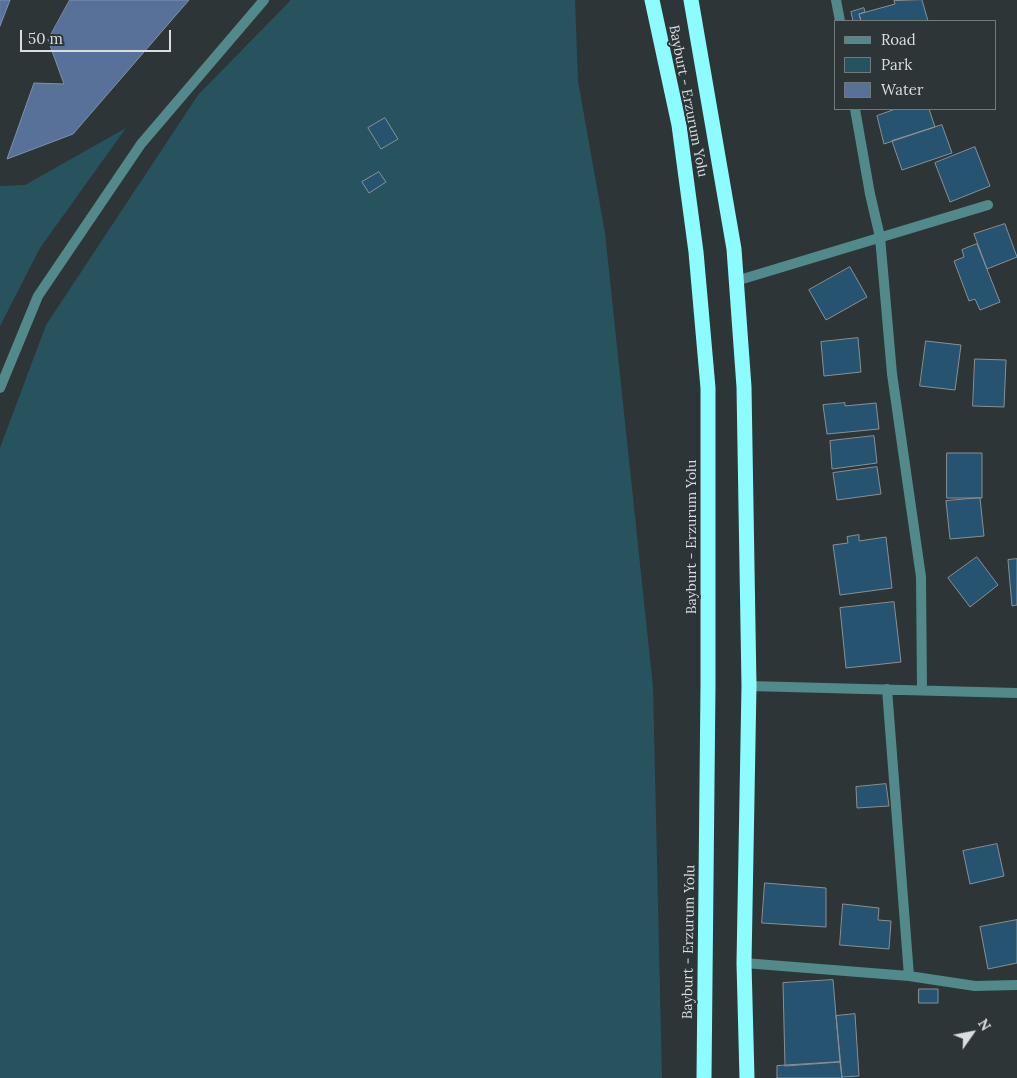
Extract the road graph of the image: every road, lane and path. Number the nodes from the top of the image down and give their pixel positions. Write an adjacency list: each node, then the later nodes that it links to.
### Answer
1 (264, 0): 10 (street)
2 (652, 0): 18 (highway, Bayburt - Erzurum Yolu)
3 (691, 0): 9 (highway, Bayburt - Erzurum Yolu)
4 (836, 0): 5 (street)
5 (840, 20)
6 (855, 110): 8 (street)
7 (988, 205): 8 (street)
8 (880, 237): 9 (street); 13 (street)
9 (736, 281): 11 (highway, Bayburt - Erzurum Yolu)
10 (0, 388)
11 (749, 686): 12 (street); 15 (highway, Bayburt - Erzurum Yolu)
12 (887, 689): 13 (street); 16 (street)
13 (922, 690): 14 (street)
14 (1017, 693)
15 (744, 963): 16 (street); 19 (highway, Bayburt - Erzurum Yolu)
16 (908, 976): 17 (street)
17 (1017, 985)
18 (704, 1078)
19 (747, 1078)

